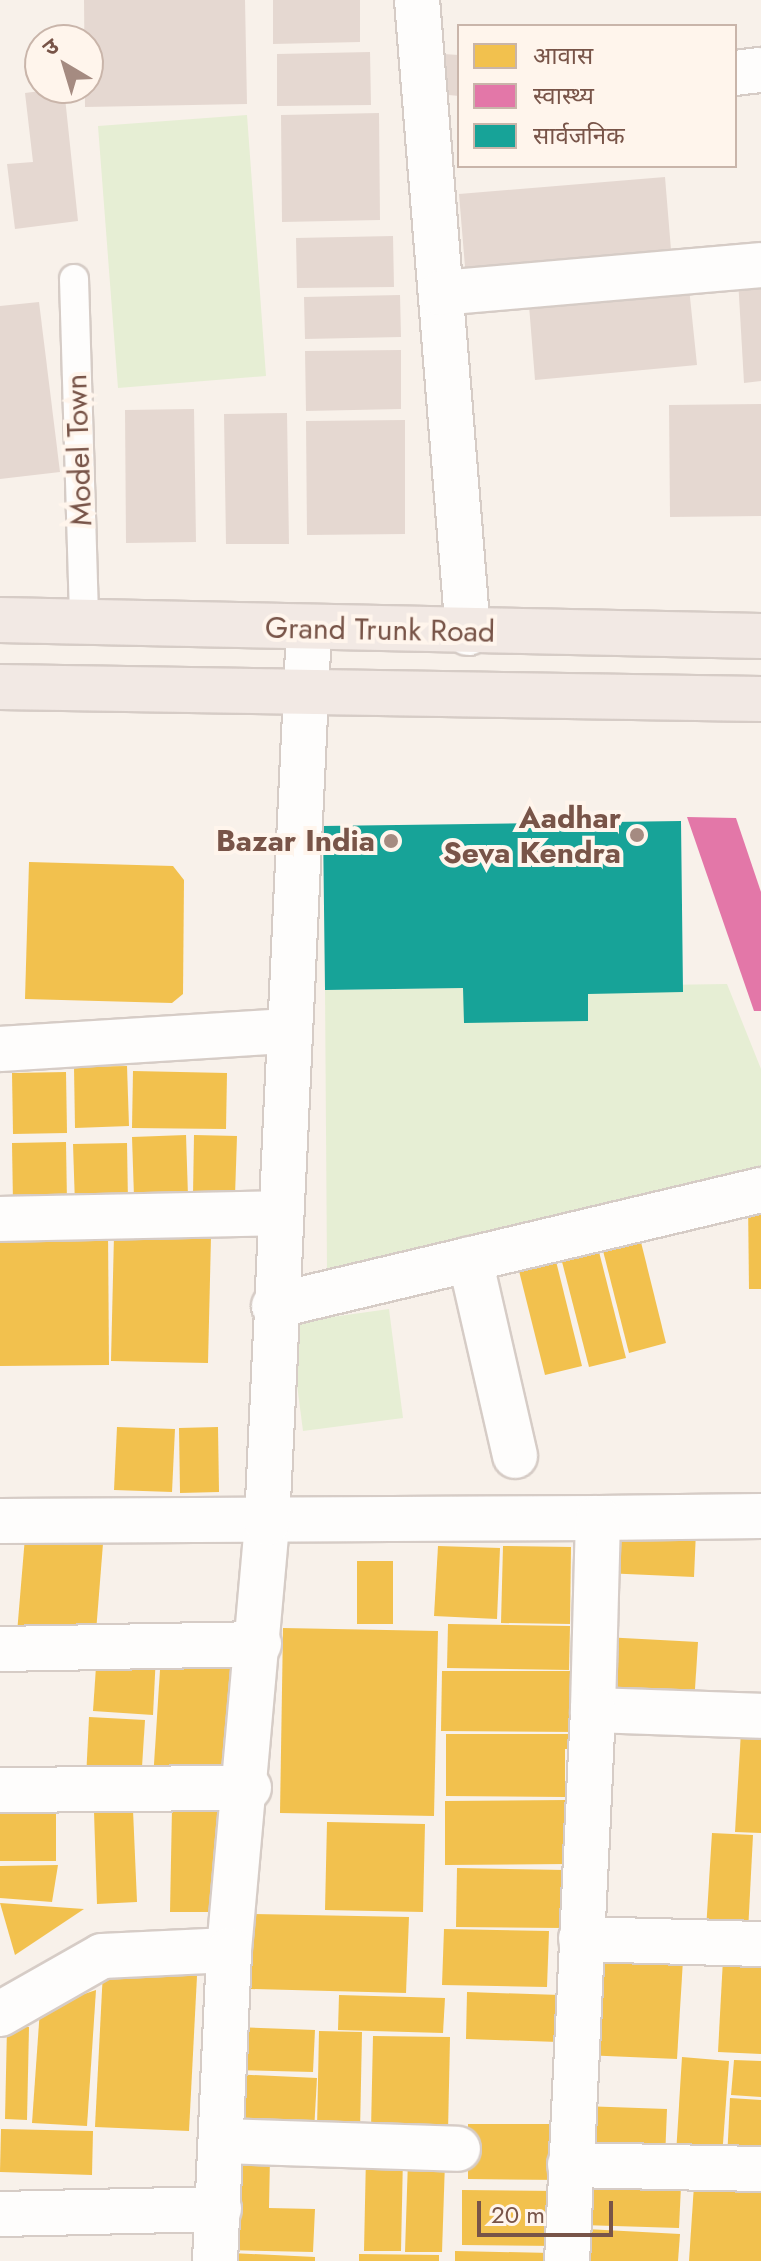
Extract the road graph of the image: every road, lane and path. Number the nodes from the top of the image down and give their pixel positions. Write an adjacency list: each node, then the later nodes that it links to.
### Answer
1 (417, 0): 6 (street)
2 (761, 70): 3 (street)
3 (737, 73)
4 (761, 265): 6 (street)
5 (74, 279): 8 (lane, Model Town)
6 (441, 293): 10 (street)
7 (0, 620): 8 (highway, Grand Trunk Road)
8 (84, 622): 9 (highway, Grand Trunk Road)
9 (309, 628): 10 (highway, Grand Trunk Road); 13 (street)
10 (468, 633): 11 (highway, Grand Trunk Road)
11 (761, 636)
12 (0, 687): 13 (highway, Grand Trunk Road)
13 (304, 691): 14 (highway, Grand Trunk Road); 15 (street)
14 (761, 699)
15 (289, 1031): 16 (street); 18 (street)
16 (0, 1049)
17 (761, 1190): 20 (street)
18 (279, 1213): 19 (street); 21 (street)
19 (0, 1219)
20 (470, 1259): 21 (street); 22 (street)
21 (274, 1306): 26 (street)
22 (515, 1456)
23 (761, 1516): 24 (street)
24 (598, 1518): 26 (street); 29 (street)
25 (0, 1521): 26 (street)
26 (267, 1523): 27 (street)
27 (259, 1644): 28 (street); 31 (street)
28 (0, 1649)
29 (593, 1710): 30 (street); 33 (street)
30 (761, 1716)
31 (249, 1788): 32 (street); 35 (street)
32 (0, 1790)
33 (581, 1939): 34 (street); 39 (street)
34 (761, 1944)
35 (229, 1950): 36 (street); 37 (street)
36 (0, 2014)
37 (221, 2141): 38 (street); 41 (street)
38 (458, 2149)
39 (570, 2165): 40 (street); 44 (street)
40 (761, 2169)
41 (219, 2209): 42 (street); 43 (street)
42 (0, 2214)
43 (215, 2261)
44 (567, 2261)

